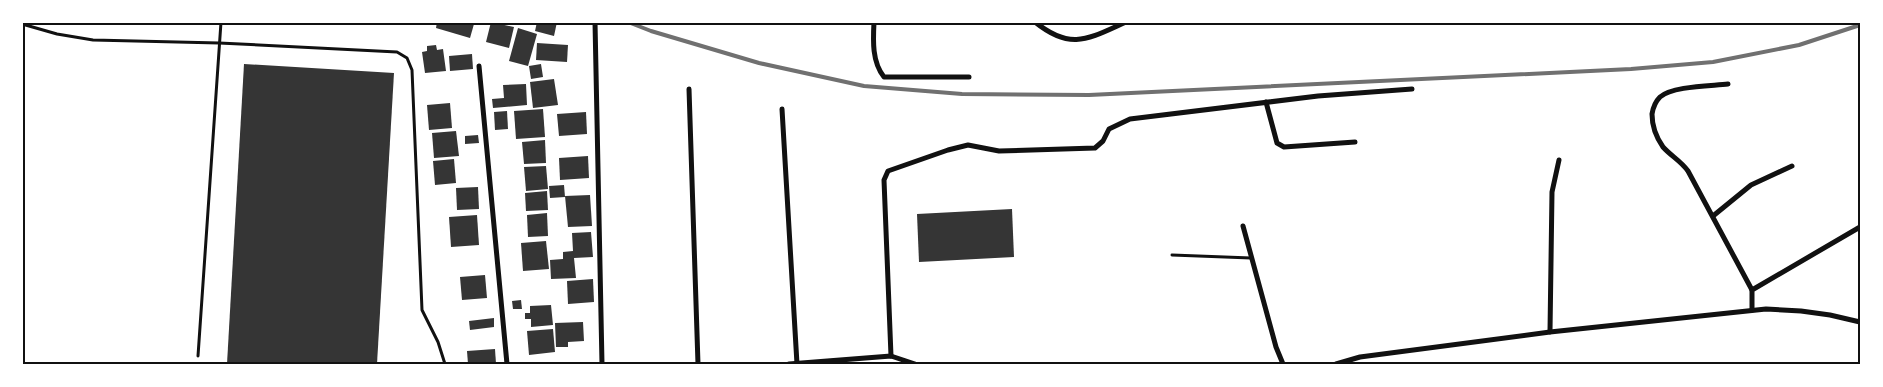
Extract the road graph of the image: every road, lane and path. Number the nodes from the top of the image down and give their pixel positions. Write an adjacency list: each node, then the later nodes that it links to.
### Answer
1 (221, 22): 7 (lane)
2 (595, 22): 31 (street)
3 (874, 22): 9 (street)
4 (1035, 22): 5 (street)
5 (1126, 22)
6 (22, 24): 7 (lane)
7 (219, 43): 27 (lane); 29 (lane)
8 (479, 66): 30 (street)
9 (969, 77)
10 (1728, 84): 18 (street)
11 (689, 89): 32 (street)
12 (1412, 89): 13 (street)
13 (1266, 102): 15 (street); 28 (street)
14 (782, 109): 34 (street)
15 (1355, 142)
16 (1559, 160): 26 (street)
17 (1792, 166): 18 (street)
18 (1713, 216): 23 (street)
19 (1243, 226): 22 (street)
20 (1860, 227): 23 (street)
21 (1172, 255): 22 (lane)
22 (1252, 258): 36 (street)
23 (1752, 290): 24 (street)
24 (1752, 310): 25 (street); 26 (street)
25 (1860, 322)
26 (1550, 332): 37 (street)
27 (198, 356)
28 (891, 356): 34 (street); 35 (street)
29 (446, 364)
30 (507, 364)
31 (602, 364)
32 (698, 364)
33 (789, 364): 34 (street)
34 (797, 364)
35 (915, 364)
36 (1284, 364)
37 (1336, 364)

